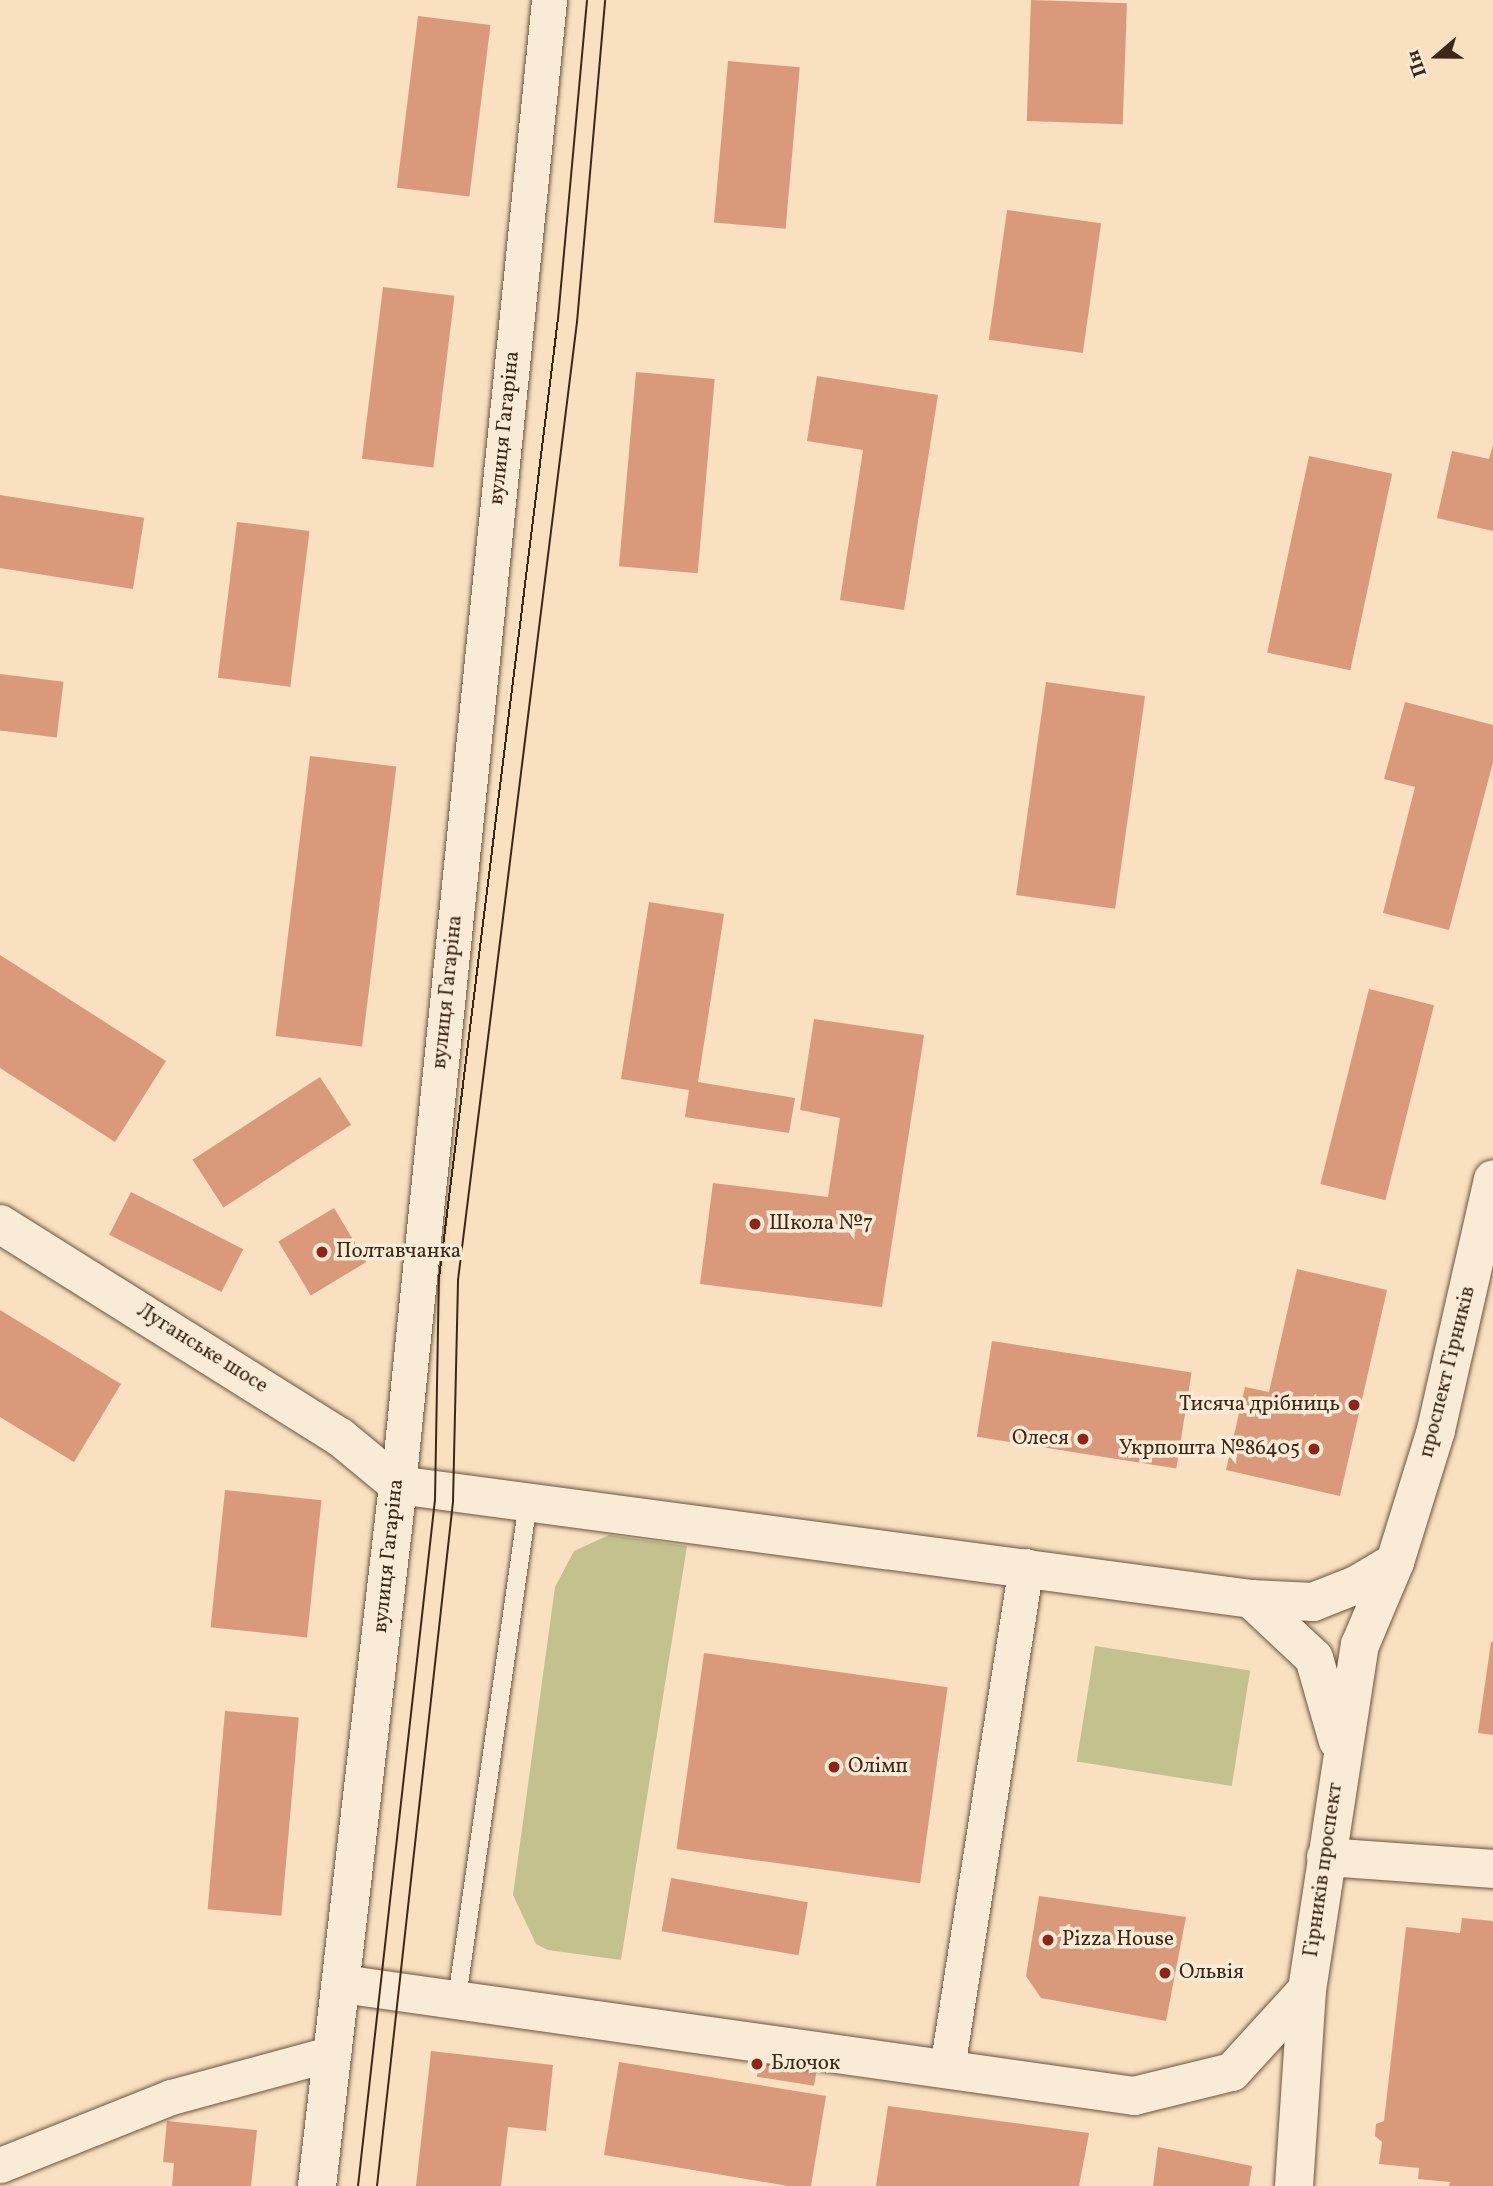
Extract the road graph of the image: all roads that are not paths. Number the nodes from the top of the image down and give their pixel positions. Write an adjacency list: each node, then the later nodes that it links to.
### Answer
1 (549, 0): 4 (street, вулиця Гагаріна)
2 (1493, 1179): 6 (main road, проспект Гірників)
3 (0, 1224): 4 (main road, Луганське шосе)
4 (398, 1485): 5 (main road); 12 (main road, вулиця Гагаріна)
5 (527, 1502): 7 (main road); 14 (lane)
6 (1395, 1562): 8 (main road); 9 (main road, Гірників проспект)
7 (1026, 1566): 8 (main road); 16 (street)
8 (1251, 1599): 9 (main road)
9 (1341, 1750): 10 (main road, Гірників проспект)
10 (1326, 1857): 11 (main road); 13 (main road, Гірників проспект)
11 (1493, 1869)
12 (342, 1984): 14 (main road); 15 (main road, вулиця Гагаріна)
13 (1307, 1990): 16 (main road); 19 (main road, Гірників проспект)
14 (457, 1998): 16 (main road)
15 (333, 2053): 17 (street); 18 (main road)
16 (947, 2068)
17 (0, 2165)
18 (317, 2186)
19 (1294, 2186)

